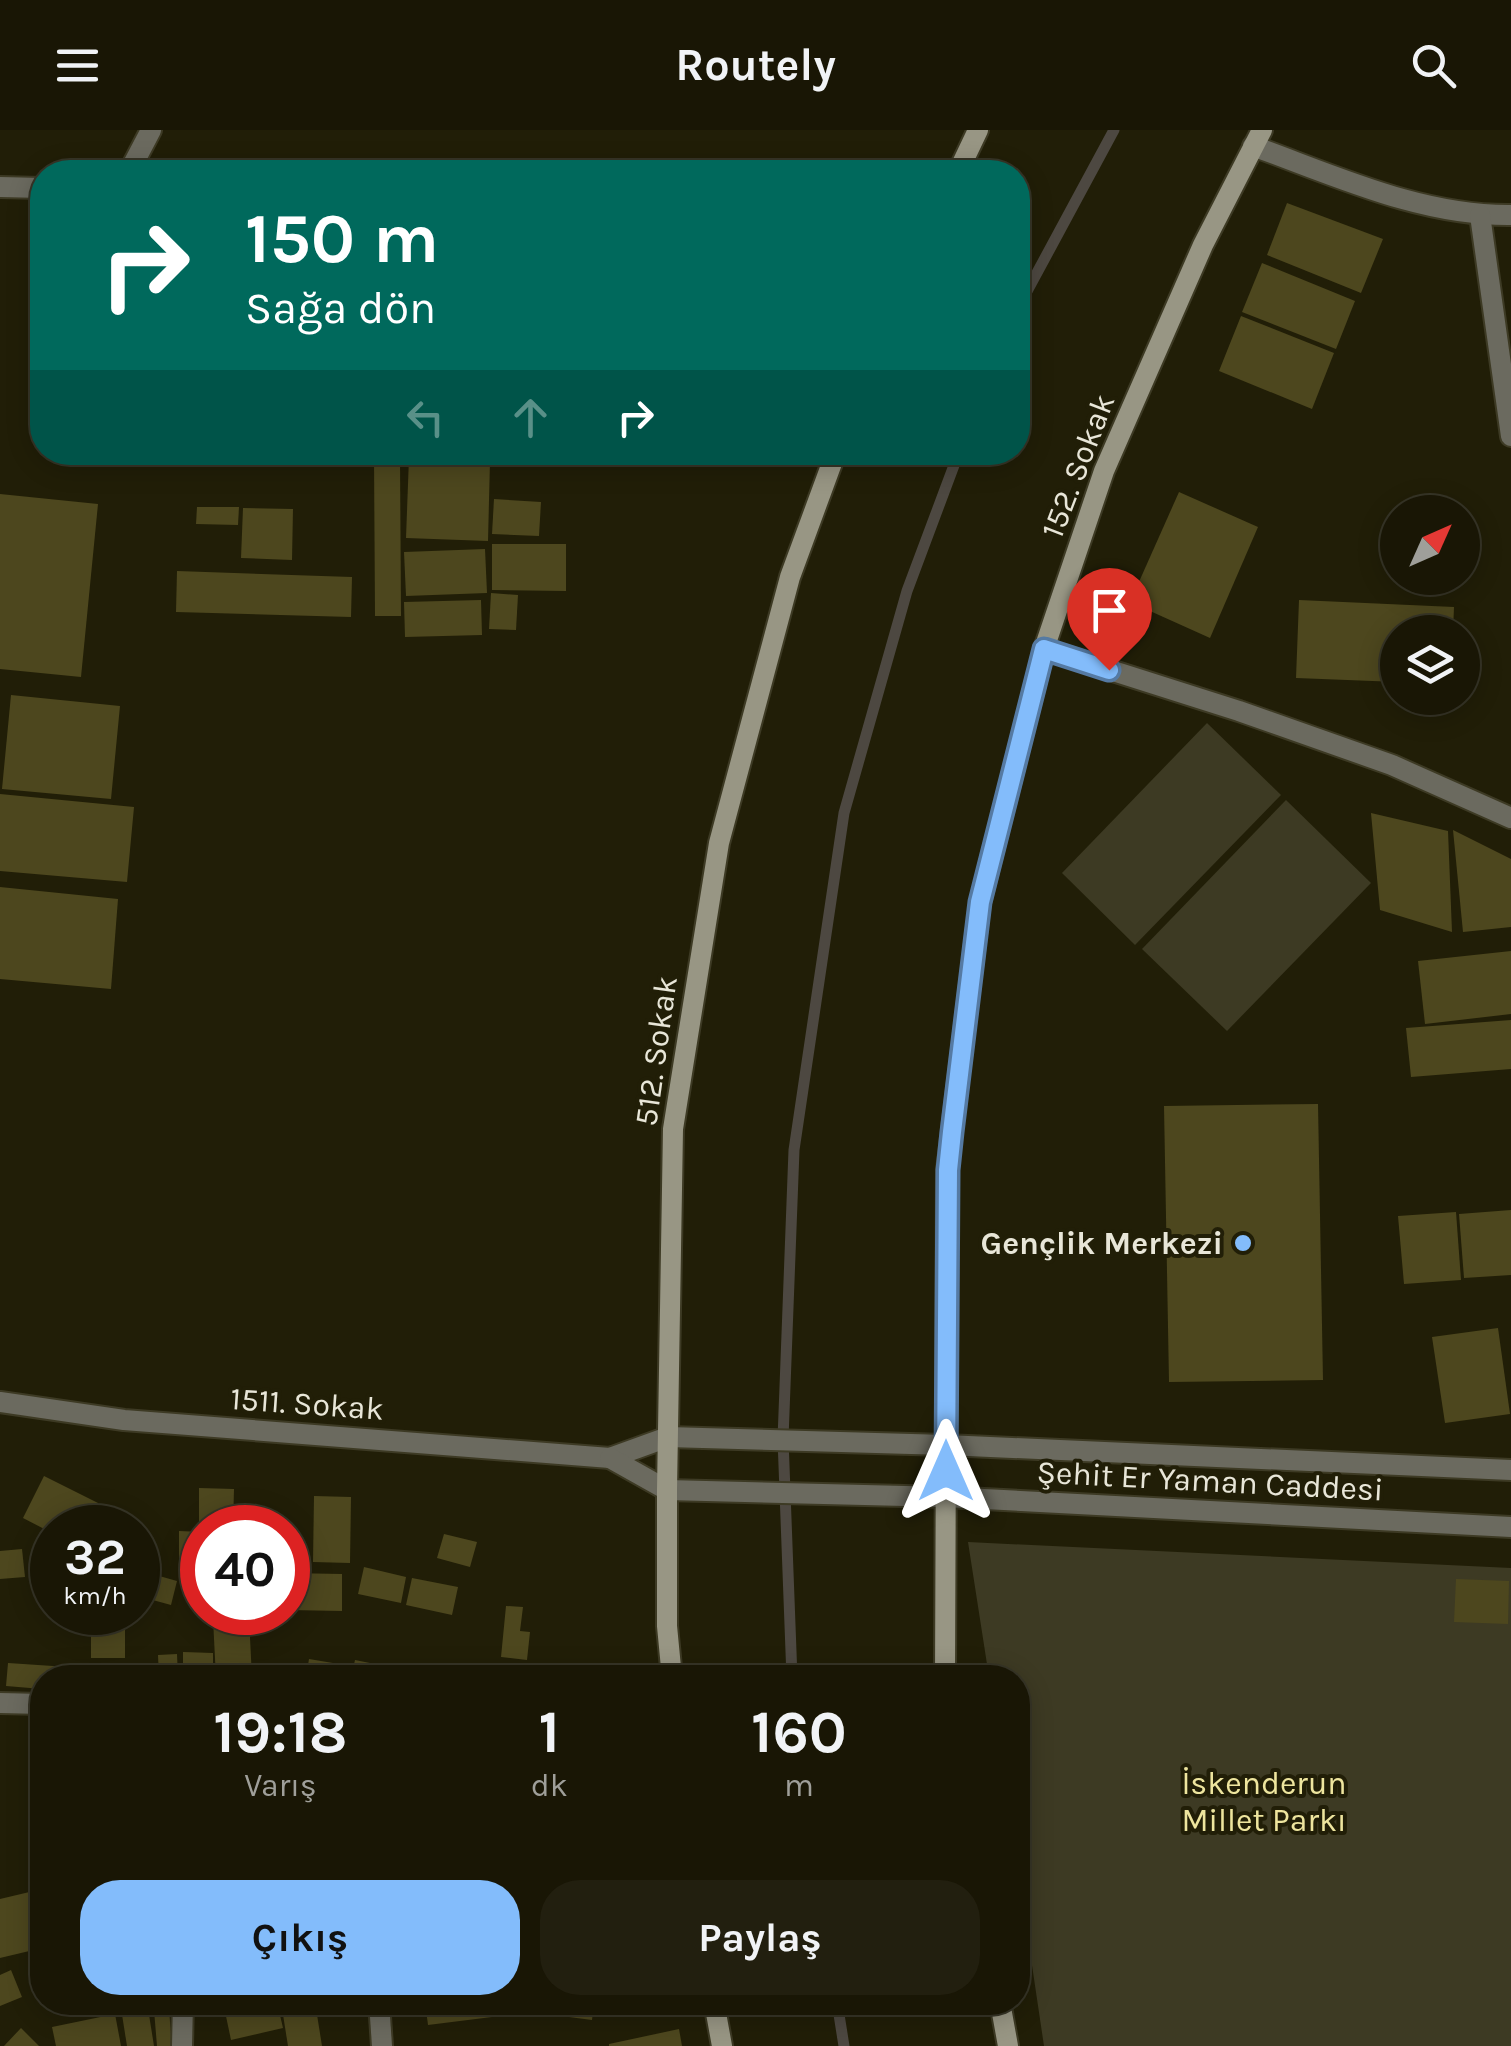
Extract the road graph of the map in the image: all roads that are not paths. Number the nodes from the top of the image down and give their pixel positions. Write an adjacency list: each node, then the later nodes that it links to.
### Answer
1 (151, 130): 4 (street)
2 (978, 130): 5 (street)
3 (1258, 138): 8 (street); 12 (street, 152. Sokak)
4 (135, 160)
5 (964, 160)
6 (0, 187): 7 (street)
7 (30, 188)
8 (1480, 215): 9 (street); 10 (street)
9 (1511, 215)
10 (1511, 436)
11 (831, 465): 15 (street, 512. Sokak)
12 (1044, 649): 13 (street); 16 (street, 152. Sokak)
13 (1511, 818)
14 (0, 1402): 17 (street, 1511. Sokak)
15 (668, 1437): 16 (street, Şehit Er Yaman Caddesi); 17 (street, 1511. Sokak); 19 (street, 512. Sokak)
16 (946, 1445): 18 (street, Şehit Er Yaman Caddesi); 20 (street, 152. Sokak)
17 (610, 1458): 19 (street, 1511. Sokak)
18 (1511, 1470)
19 (667, 1490): 20 (street, Şehit Er Yaman Caddesi); 22 (street, 512. Sokak)
20 (946, 1498): 21 (street, Şehit Er Yaman Caddesi); 23 (street, 152. Sokak)
21 (1511, 1527)
22 (671, 1665)
23 (945, 1665)
24 (0, 1703): 25 (street)
25 (30, 1704)
26 (183, 2015): 30 (street)
27 (380, 2015): 31 (street)
28 (716, 2015): 32 (street)
29 (1002, 2015): 33 (street)
30 (182, 2046)
31 (382, 2046)
32 (722, 2046)
33 (1008, 2046)

